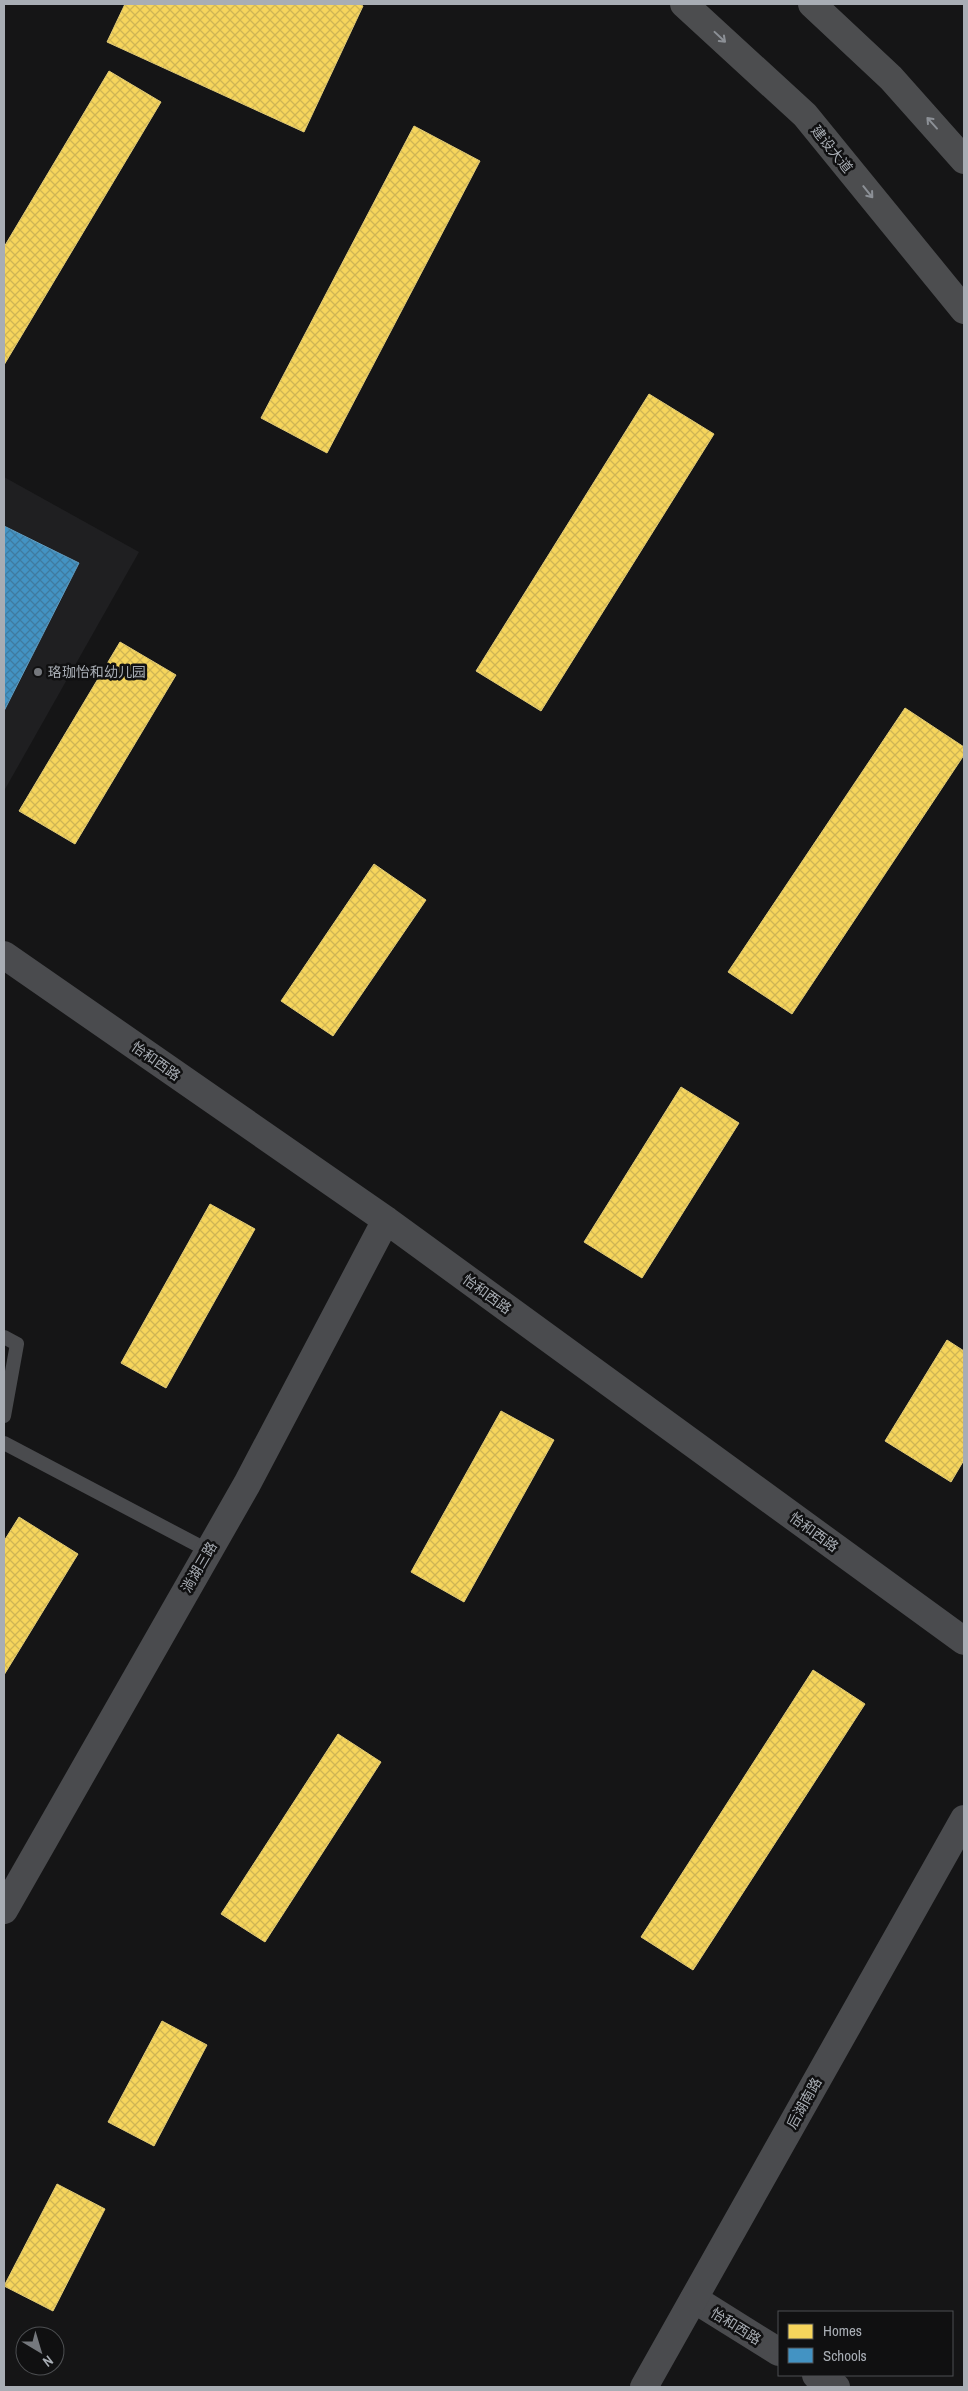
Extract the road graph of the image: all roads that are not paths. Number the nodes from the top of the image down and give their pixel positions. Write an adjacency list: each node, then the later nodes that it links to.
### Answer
1 (684, 4): 4 (main road, 建设大道, one-way to 4)
2 (812, 4): 3 (main road, one-way to 2)
3 (964, 160)
4 (964, 310)
5 (4, 955): 6 (street, 怡和西路)
6 (386, 1220): 10 (street, 淌湖三路); 11 (street, 怡和西路)
7 (4, 1337): 8 (lane)
8 (4, 1416)
9 (4, 1443): 10 (lane)
10 (209, 1551): 13 (street, 淌湖三路)
11 (964, 1642)
12 (964, 1819): 14 (street, 后湖南路)
13 (4, 1910)
14 (694, 2299): 15 (street, 怡和西路); 17 (street, 后湖南路)
15 (778, 2351)
16 (818, 2376): 18 (street)
17 (644, 2387)
18 (836, 2387)

